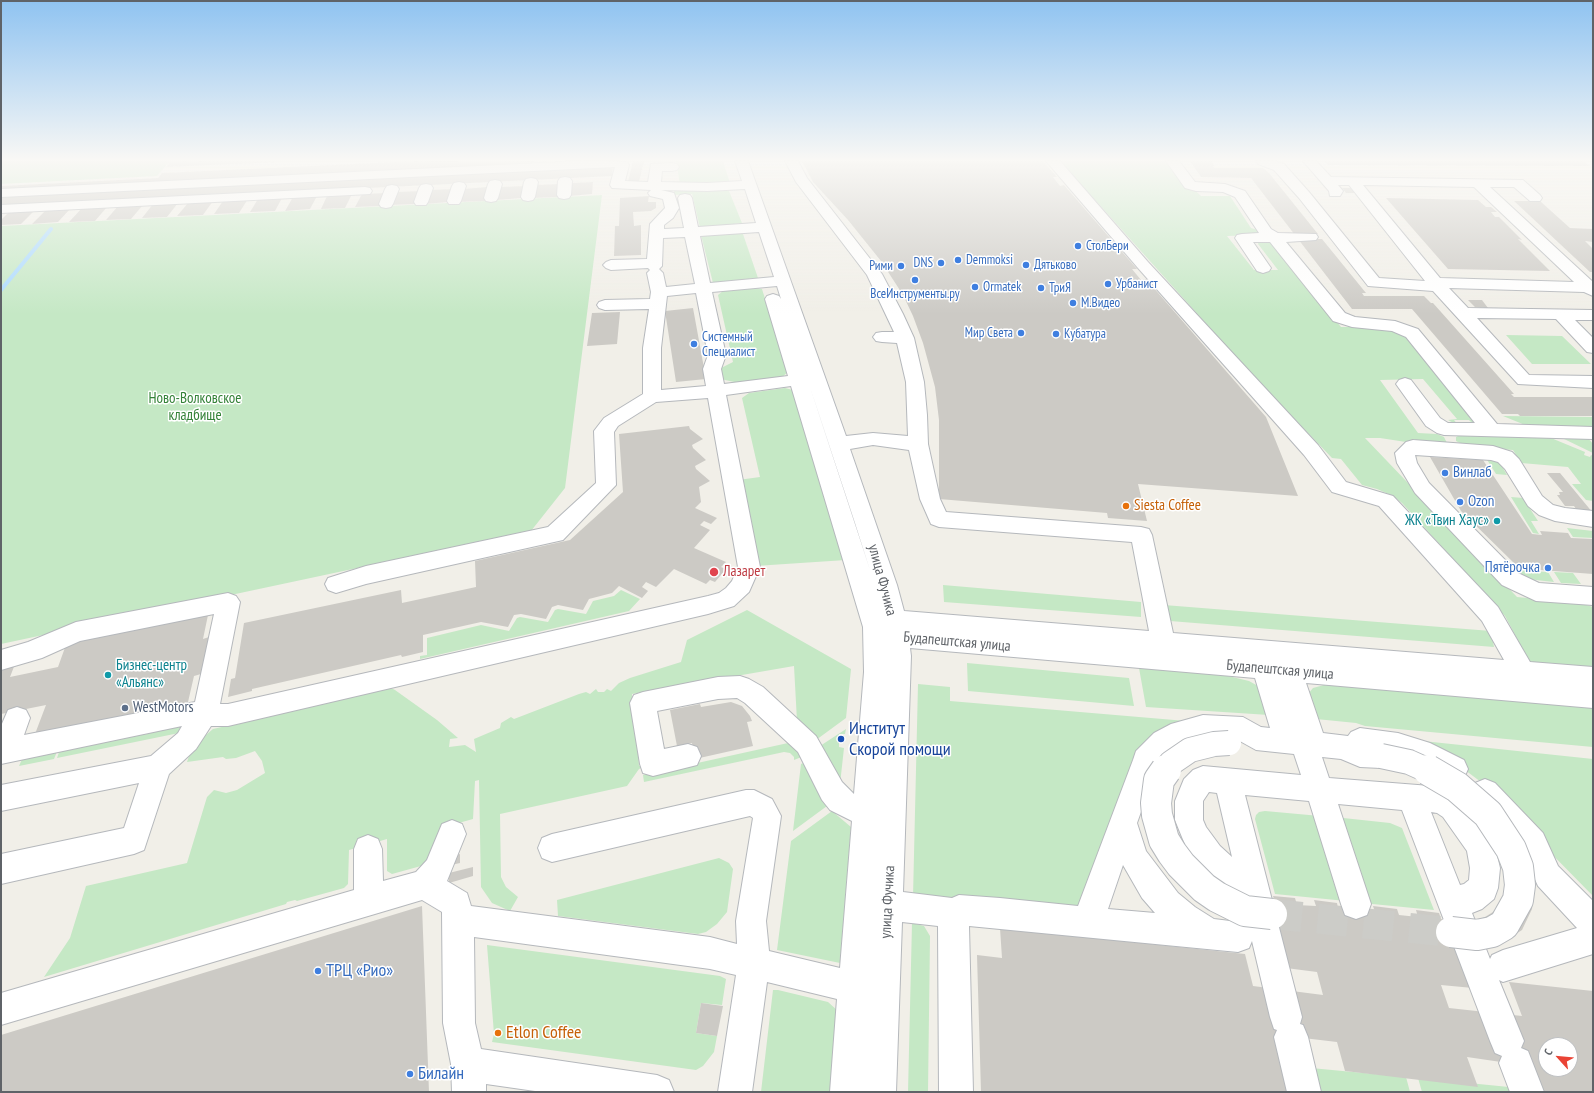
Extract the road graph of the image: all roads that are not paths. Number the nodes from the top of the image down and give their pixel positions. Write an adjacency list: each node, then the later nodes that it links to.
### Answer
1 (38, 212): 19 (street)
2 (73, 212): 18 (street)
3 (108, 212): 17 (street)
4 (141, 212): 16 (street)
5 (175, 212): 15 (street)
6 (670, 212): 22 (street)
7 (686, 212): 21 (street)
8 (752, 212): 20 (street, улица Фучика)
9 (826, 212): 38 (street)
10 (1098, 212): 60 (street)
11 (1252, 212): 23 (street)
12 (1317, 212): 24 (street)
13 (1378, 212): 30 (street)
14 (1510, 212): 29 (street)
15 (173, 215)
16 (137, 217)
17 (102, 219)
18 (65, 221)
19 (29, 222)
20 (757, 228): 21 (street); 28 (street, улица Фучика)
21 (691, 232): 22 (street); 31 (street)
22 (657, 234): 26 (street)
23 (1274, 237): 24 (street); 27 (street); 46 (street)
24 (1337, 237): 30 (street)
25 (611, 266): 26 (street)
26 (654, 267): 32 (street)
27 (1263, 268)
28 (775, 282): 31 (street); 40 (street, улица Фучика)
29 (1587, 283): 30 (street)
30 (1437, 284): 34 (street)
31 (703, 288): 32 (street); 43 (street)
32 (659, 298): 33 (street); 44 (street)
33 (605, 306)
34 (1463, 314): 35 (street); 41 (street)
35 (1561, 314): 36 (street); 39 (street)
36 (1593, 315)
37 (882, 337): 38 (street)
38 (905, 338): 49 (street)
39 (1593, 348)
40 (807, 379): 43 (street); 48 (street, улица Фучика); 54 (street, улица Фучика)
41 (1593, 382)
42 (1405, 384): 45 (street)
43 (717, 391): 44 (street); 62 (street)
44 (652, 396): 52 (street)
45 (1444, 429): 46 (street); 50 (street)
46 (1491, 430): 47 (street)
47 (1593, 433)
48 (839, 444): 49 (street); 54 (street, улица Фучика)
49 (918, 444): 55 (street)
50 (1457, 450): 51 (street); 53 (street)
51 (1593, 519)
52 (336, 584)
53 (1593, 596)
54 (888, 628): 55 (street, Будапештская улица); 74 (street, улица Фучика); 84 (street, улица Фучика)
55 (1165, 651): 57 (street, Будапештская улица)
56 (1, 660): 62 (street)
57 (1268, 660): 58 (street, Будапештская улица); 60 (street, Будапештская улица); 65 (street)
58 (1290, 671): 60 (street, Будапештская улица); 65 (street)
59 (1593, 678): 60 (street, Будапештская улица)
60 (1527, 682): 61 (street, Будапештская улица)
61 (1593, 697)
62 (205, 713): 67 (street); 69 (street)
63 (17, 718): 67 (street)
64 (1242, 741): 65 (street); 75 (street); 87 (street, bridge)
65 (1302, 743): 66 (street); 71 (street)
66 (1345, 747): 90 (street); 91 (street, bridge)
67 (2, 752)
68 (688, 756): 74 (street)
69 (158, 767): 72 (street); 79 (street)
70 (1228, 781): 71 (street); 80 (street); 80 (street)
71 (1319, 790): 73 (street); 85 (street)
72 (1, 798)
73 (1411, 798): 83 (street); 83 (street)
74 (865, 811): 84 (street, улица Фучика)
75 (1123, 822): 89 (street); 89 (street)
76 (452, 834): 81 (street)
77 (552, 848): 93 (street)
78 (368, 849): 82 (street)
79 (1, 869)
80 (1252, 878): 104 (street)
81 (425, 884): 82 (street); 88 (street)
82 (369, 901): 96 (street)
83 (1452, 902): 97 (street)
84 (874, 904): 86 (street); 95 (street, улица Фучика); 102 (street, улица Фучика)
85 (1356, 904)
86 (953, 913): 89 (street); 103 (street)
87 (1272, 914)
88 (458, 920): 93 (street); 98 (street)
89 (1088, 921)
90 (1593, 923)
91 (1451, 932)
92 (1593, 939): 94 (street)
93 (754, 964): 95 (street); 100 (street)
94 (1503, 966)
95 (854, 987): 101 (street, улица Фучика)
96 (1, 1009)
97 (1516, 1065)
98 (468, 1078): 99 (street)
99 (657, 1092)
100 (735, 1092)
101 (847, 1092)
102 (879, 1092)
103 (956, 1092)
104 (1304, 1092)

